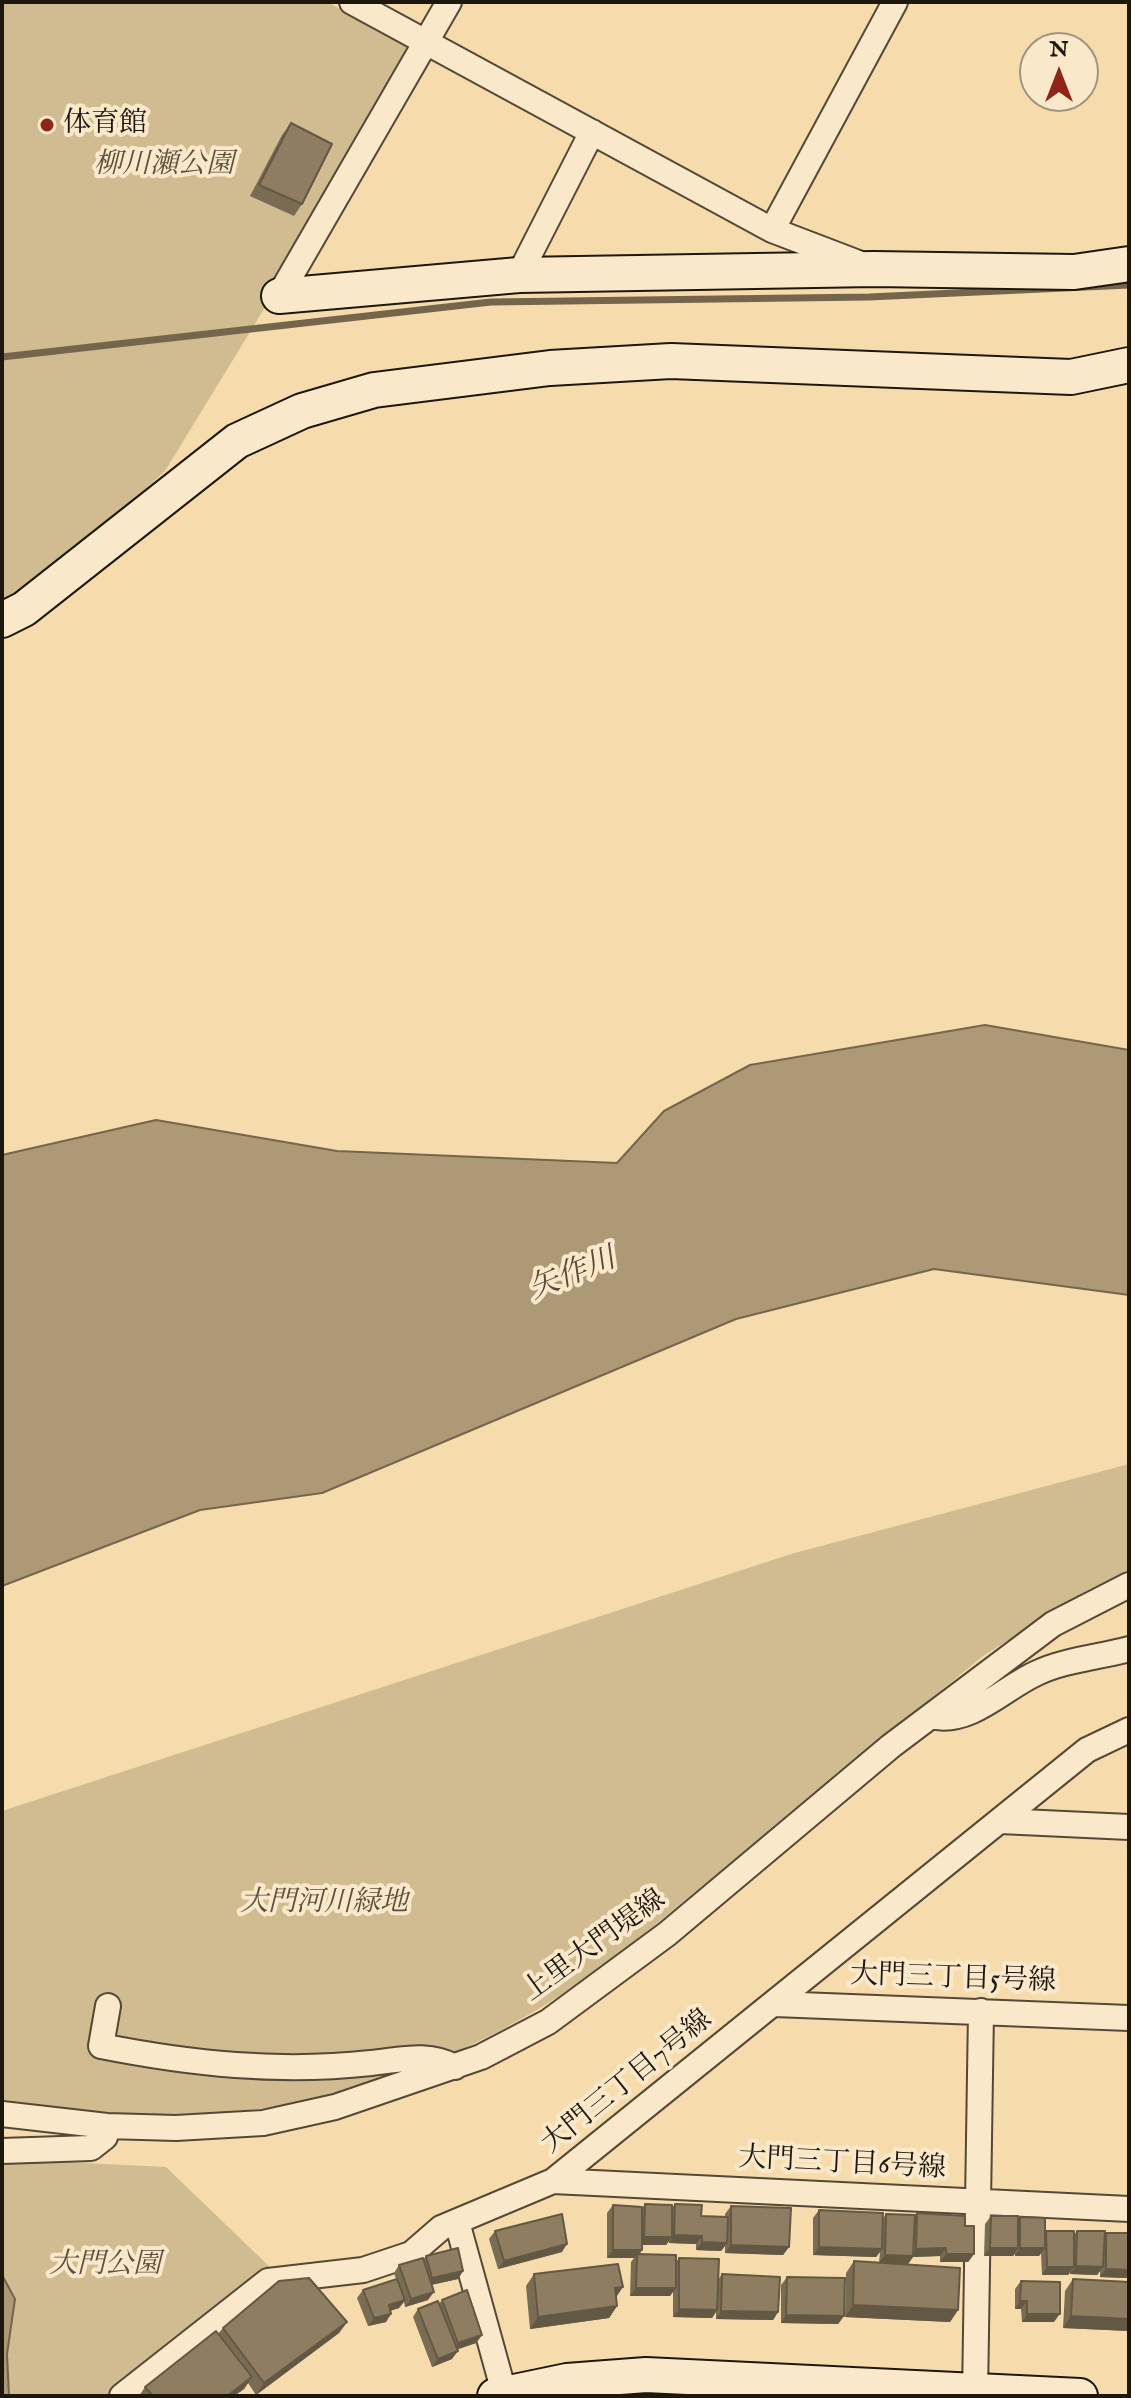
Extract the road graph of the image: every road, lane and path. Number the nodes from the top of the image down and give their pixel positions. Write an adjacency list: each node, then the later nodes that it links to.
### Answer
1 (352, 2): 4 (street)
2 (449, 2): 4 (street)
3 (895, 2): 6 (street)
4 (427, 43): 5 (street); 10 (street)
5 (592, 132): 6 (street); 9 (street)
6 (772, 230): 8 (street)
7 (1129, 264): 8 (street)
8 (874, 269): 9 (street)
9 (519, 275): 10 (street)
10 (279, 296)
11 (1129, 365): 12 (street)
12 (2, 620)
13 (1129, 1585): 15 (street, 上里大門堤線)
14 (1129, 1649): 15 (street)
15 (933, 1716): 23 (street, 上里大門堤線)
16 (1129, 1730): 17 (street, 大門三丁目7号線)
17 (1000, 1821): 18 (street); 19 (street, 大門三丁目7号線)
18 (1129, 1827)
19 (775, 2004): 21 (street, 大門三丁目5号線); 27 (street, 大門三丁目7号線)
20 (108, 2006): 23 (street)
21 (981, 2011): 22 (street, 大門三丁目5号線); 28 (street)
22 (1129, 2018)
23 (455, 2067): 25 (street, 上里大門堤線)
24 (2, 2114): 25 (street, 上里大門堤線)
25 (107, 2126): 26 (street)
26 (2, 2151)
27 (553, 2181): 28 (street, 大門三丁目6号線); 30 (street, 大門三丁目7号線)
28 (977, 2202): 29 (street, 大門三丁目6号線); 31 (street)
29 (1129, 2209)
30 (457, 2222): 32 (street); 33 (street, 大門三丁目7号線)
31 (975, 2393): 32 (street); 34 (street)
32 (501, 2395)
33 (122, 2396)
34 (1080, 2396)

